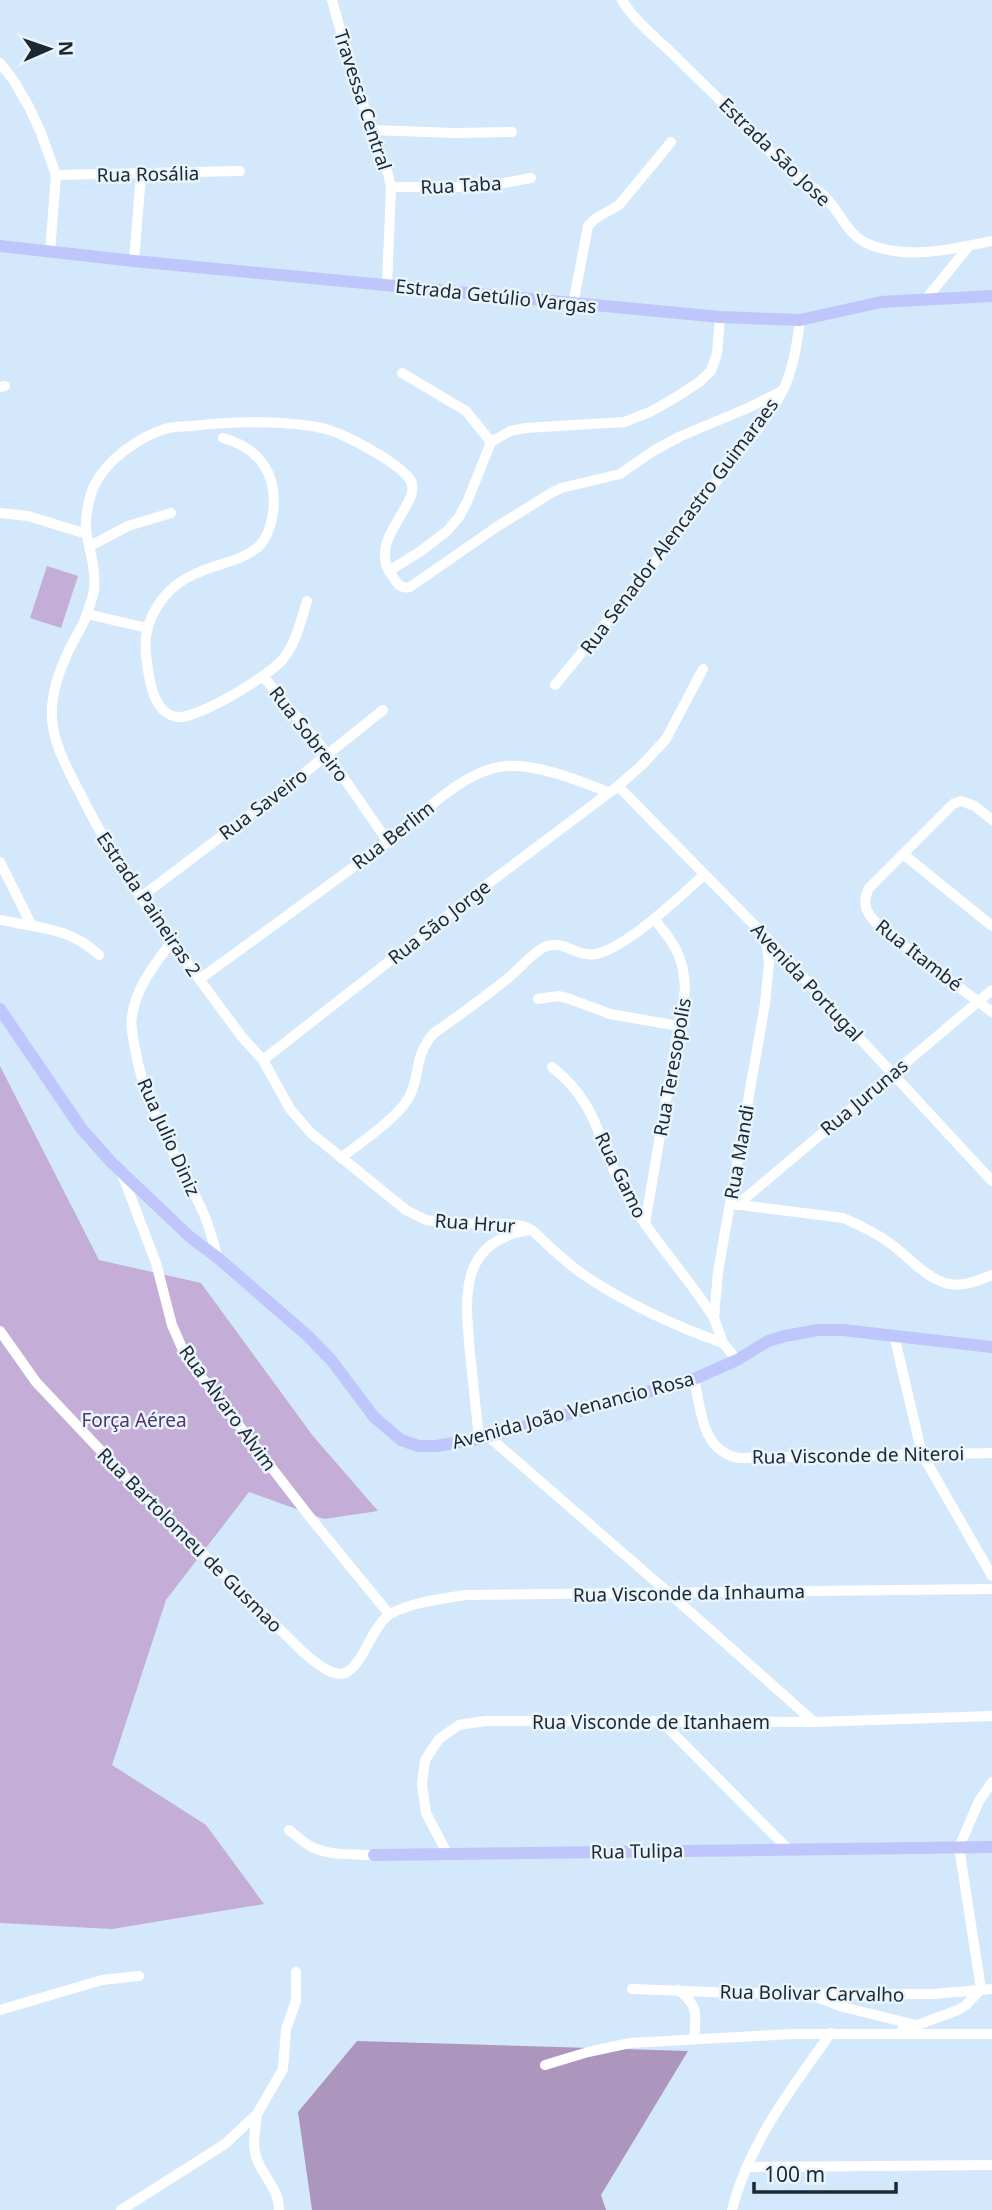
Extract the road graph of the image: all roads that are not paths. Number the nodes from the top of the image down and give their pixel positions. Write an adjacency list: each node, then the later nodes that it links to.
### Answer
1 (332, 0): 4 (street, Travessa Central)
2 (622, 0): 14 (street, Estrada Sāo Jose)
3 (0, 63): 8 (street)
4 (372, 130): 5 (street); 11 (street, Travessa Central)
5 (512, 132)
6 (671, 142): 20 (street)
7 (240, 171): 9 (street, Rua Rosália)
8 (55, 175): 9 (street, Rua Rosália); 15 (street)
9 (141, 175): 16 (street)
10 (531, 178): 11 (street, Rua Taba)
11 (391, 187): 17 (street, Travessa Central)
12 (992, 241): 14 (street, Estrada Sāo Jose)
13 (0, 246): 15 (main road, Estrada Getúlio Vargas)
14 (969, 246): 19 (street)
15 (50, 252): 16 (main road, Estrada Getúlio Vargas)
16 (134, 261): 17 (main road, Estrada Getúlio Vargas)
17 (387, 285): 20 (main road, Estrada Getúlio Vargas)
18 (992, 296): 19 (main road, Estrada Getúlio Vargas)
19 (926, 299): 22 (main road, Estrada Getúlio Vargas)
20 (573, 304): 21 (main road, Estrada Getúlio Vargas)
21 (720, 317): 22 (main road, Estrada Getúlio Vargas); 26 (street)
22 (800, 320): 24 (street, Rua Senador Alencastro Guimaraes)
23 (402, 373): 26 (street)
24 (782, 391): 31 (street); 37 (street, Rua Senador Alencastro Guimaraes)
25 (223, 438): 34 (street, Rua Sobreiro)
26 (491, 442): 31 (street)
27 (0, 513): 29 (street)
28 (171, 513): 30 (street)
29 (87, 534): 30 (street, Estrada Paineiras 2); 31 (street, Estrada Paineiras 2)
30 (90, 546): 33 (street, Estrada Paineiras 2)
31 (389, 571)
32 (307, 601): 36 (street)
33 (87, 614): 34 (street); 46 (street, Estrada Paineiras 2)
34 (147, 628): 36 (street, Rua Sobreiro)
35 (703, 669): 40 (street, Rua São Jorge)
36 (263, 676): 39 (street, Rua Sobreiro)
37 (555, 685)
38 (383, 709): 39 (street, Rua Saveiro)
39 (328, 755): 42 (street, Rua Sobreiro); 46 (street, Rua Saveiro)
40 (613, 789): 42 (street, Rua Berlim); 45 (street, Avenida Portugal); 61 (street, Rua São Jorge)
41 (992, 820): 43 (street)
42 (388, 842): 54 (street, Rua Berlim)
43 (904, 854): 50 (street); 57 (street, Rua Itambé)
44 (0, 862): 49 (street)
45 (704, 875): 47 (street); 51 (street, Avenida Portugal)
46 (141, 897): 52 (street, Estrada Paineiras 2)
47 (653, 919): 60 (street, Rua Teresopolis); 64 (street)
48 (0, 920): 49 (street)
49 (31, 924): 53 (street)
50 (992, 926)
51 (766, 937): 63 (street, Avenida Portugal); 67 (street, Rua Mandi)
52 (172, 941): 54 (street, Estrada Paineiras 2); 70 (street, Rua Julio Diniz)
53 (99, 955)
54 (200, 979): 61 (street, Estrada Paineiras 2)
55 (992, 990): 57 (street, Rua Jurunas)
56 (538, 999): 60 (street)
57 (978, 1001): 59 (street, Rua Itambé); 63 (street, Rua Jurunas)
58 (0, 1009): 65 (main road, Avenida João Venancio Rosa)
59 (992, 1012)
60 (679, 1026): 68 (street, Rua Teresopolis)
61 (263, 1060): 64 (street, Rua Hrur)
62 (552, 1067): 68 (street, Rua Gamo)
63 (892, 1073): 66 (street, Avenida Portugal); 67 (street, Rua Jurunas)
64 (341, 1158): 69 (street, Rua Hrur)
65 (122, 1173): 70 (main road, Avenida João Venancio Rosa); 85 (street, Rua Alvaro Alvim)
66 (992, 1181)
67 (733, 1204): 71 (street); 72 (street, Rua Mandi)
68 (645, 1224): 72 (street, Rua Gamo)
69 (532, 1230): 75 (street, Rua Hrur); 79 (street)
70 (218, 1258): 79 (main road, Avenida João Venancio Rosa)
71 (992, 1275)
72 (714, 1318): 75 (street, Rua Mandi)
73 (0, 1331): 85 (street, Rua Bartolomeu de Gusmao)
74 (894, 1335): 76 (main road, Avenida João Venancio Rosa); 77 (main road, Avenida João Venancio Rosa); 81 (street)
75 (723, 1343): 77 (street, Rua Mandi)
76 (992, 1347)
77 (737, 1360): 78 (main road, Avenida João Venancio Rosa)
78 (695, 1379): 79 (main road, Avenida João Venancio Rosa); 81 (street, Rua Visconde de Niteroi)
79 (483, 1438): 84 (street)
80 (992, 1453): 81 (street, Rua Visconde de Niteroi)
81 (922, 1454): 82 (street)
82 (992, 1576)
83 (992, 1589): 84 (street, Rua Visconde da Inhauma)
84 (670, 1594): 85 (street, Rua Visconde da Inhauma); 88 (street)
85 (389, 1614)
86 (992, 1716): 88 (street, Rua Visconde de Itanhaem)
87 (661, 1721): 88 (street, Rua Visconde de Itanhaem); 93 (street); 94 (street, Rua Visconde de Itanhaem)
88 (814, 1723)
89 (992, 1782): 91 (street)
90 (289, 1830): 95 (street, Rua Tulipa)
91 (959, 1846): 92 (main road, Rua Tulipa); 93 (main road, Rua Tulipa); 99 (street)
92 (992, 1847)
93 (789, 1849): 94 (main road, Rua Tulipa)
94 (447, 1853): 95 (main road, Rua Tulipa)
95 (374, 1855)
96 (296, 1972): 109 (street)
97 (139, 1976): 102 (street)
98 (632, 1989): 100 (street, Rua Bolivar Carvalho)
99 (986, 1989): 101 (street, Rua Bolivar Carvalho); 103 (street)
100 (677, 1990): 101 (street, Rua Bolivar Carvalho); 107 (street)
101 (807, 1993): 103 (street)
102 (0, 2010)
103 (916, 2025): 105 (street)
104 (831, 2033): 105 (street); 107 (street); 111 (street)
105 (895, 2033): 106 (street)
106 (992, 2034)
107 (694, 2039): 108 (street)
108 (545, 2065)
109 (257, 2114): 112 (street); 113 (street)
110 (992, 2165): 111 (street)
111 (747, 2167): 114 (street)
112 (121, 2210)
113 (279, 2210)
114 (732, 2210)

